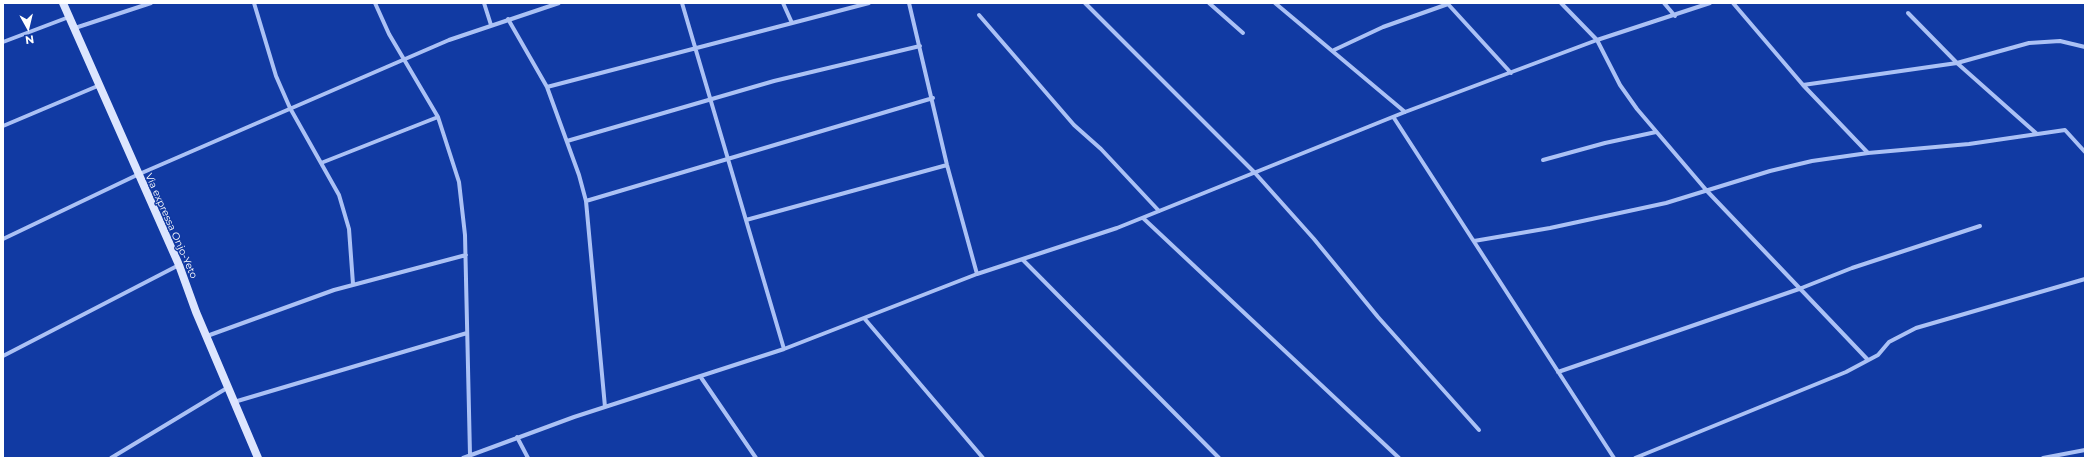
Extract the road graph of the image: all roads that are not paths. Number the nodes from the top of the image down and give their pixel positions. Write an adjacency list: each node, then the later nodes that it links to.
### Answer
1 (63, 3): 22 (main road, Via expressa Onjo-Yeto)
2 (151, 3): 26 (street)
3 (254, 3): 42 (street)
4 (375, 3): 34 (street)
5 (484, 3): 25 (street)
6 (557, 3): 23 (street)
7 (682, 3): 32 (street)
8 (783, 3): 24 (street)
9 (869, 3): 24 (street)
10 (909, 3): 30 (street)
11 (1085, 3): 56 (street)
12 (1209, 3): 27 (street)
13 (1275, 3): 33 (street)
14 (1448, 3): 33 (street); 36 (street)
15 (1561, 3): 28 (street)
16 (1664, 3): 21 (street)
17 (1710, 3): 21 (street)
18 (1733, 3): 38 (street)
19 (1908, 13): 35 (street)
20 (979, 15): 60 (street)
21 (1675, 16): 28 (street)
22 (69, 17): 26 (main road, Via expressa Onjo-Yeto); 29 (street)
23 (508, 19): 25 (street); 39 (street)
24 (792, 23): 32 (street)
25 (491, 25): 34 (street)
26 (75, 28): 37 (main road, Via expressa Onjo-Yeto)
27 (1243, 33)
28 (1597, 40): 36 (street); 47 (street)
29 (3, 42)
30 (920, 46): 40 (street); 41 (street)
31 (2085, 47): 35 (street)
32 (695, 48): 39 (street); 41 (street)
33 (1334, 50): 43 (street)
34 (404, 59): 42 (street); 44 (street)
35 (1957, 63): 38 (street); 48 (street)
36 (1511, 73): 43 (street)
37 (100, 85): 46 (street); 57 (main road, Via expressa Onjo-Yeto)
38 (1803, 85): 51 (street)
39 (547, 87): 49 (street)
40 (933, 98): 52 (street); 55 (street)
41 (710, 100): 49 (street); 52 (street)
42 (290, 108): 54 (street); 57 (street)
43 (1405, 112): 45 (street)
44 (438, 117): 54 (street); 66 (street)
45 (1394, 118): 56 (street); 65 (street)
46 (3, 126)
47 (1656, 132): 53 (street); 58 (street)
48 (2037, 134): 50 (street); 51 (street)
49 (567, 142): 59 (street)
50 (2085, 152)
51 (1868, 153): 58 (street)
52 (728, 158): 59 (street); 62 (street)
53 (1543, 160)
54 (320, 163): 71 (street)
55 (947, 165): 62 (street); 69 (street)
56 (1255, 173): 60 (street); 84 (street)
57 (137, 175): 64 (street); 68 (main road, Via expressa Onjo-Yeto)
58 (1707, 191): 65 (street); 72 (street)
59 (586, 201): 83 (street)
60 (1159, 211): 61 (street)
61 (1143, 218): 67 (street); 95 (street)
62 (746, 220): 76 (street)
63 (1980, 226): 72 (street)
64 (3, 239)
65 (1474, 241): 79 (street)
66 (466, 255): 71 (street); 74 (street)
67 (1023, 260): 69 (street); 94 (street)
68 (179, 265): 75 (main road, Via expressa Onjo-Yeto); 77 (street)
69 (977, 274): 73 (street)
70 (2085, 279): 78 (street)
71 (353, 284): 75 (street)
72 (1799, 289): 78 (street); 79 (street)
73 (864, 318): 76 (street); 93 (street)
74 (468, 333): 82 (street); 87 (street)
75 (207, 336): 81 (main road, Via expressa Onjo-Yeto)
76 (784, 349): 80 (street)
77 (3, 356)
78 (1868, 360): 97 (street)
79 (1558, 372): 96 (street)
80 (700, 376): 83 (street); 92 (street)
81 (227, 388): 82 (main road, Via expressa Onjo-Yeto); 88 (street)
82 (233, 402): 89 (main road, Via expressa Onjo-Yeto)
83 (605, 407): 85 (street)
84 (1479, 430)
85 (517, 437): 87 (street); 91 (street)
86 (2085, 450): 98 (street)
87 (470, 455): 90 (street)
88 (111, 458)
89 (258, 458)
90 (463, 458)
91 (528, 458)
92 (756, 458)
93 (983, 458)
94 (1219, 458)
95 (1399, 458)
96 (1614, 458)
97 (1635, 458)
98 (2043, 458)

